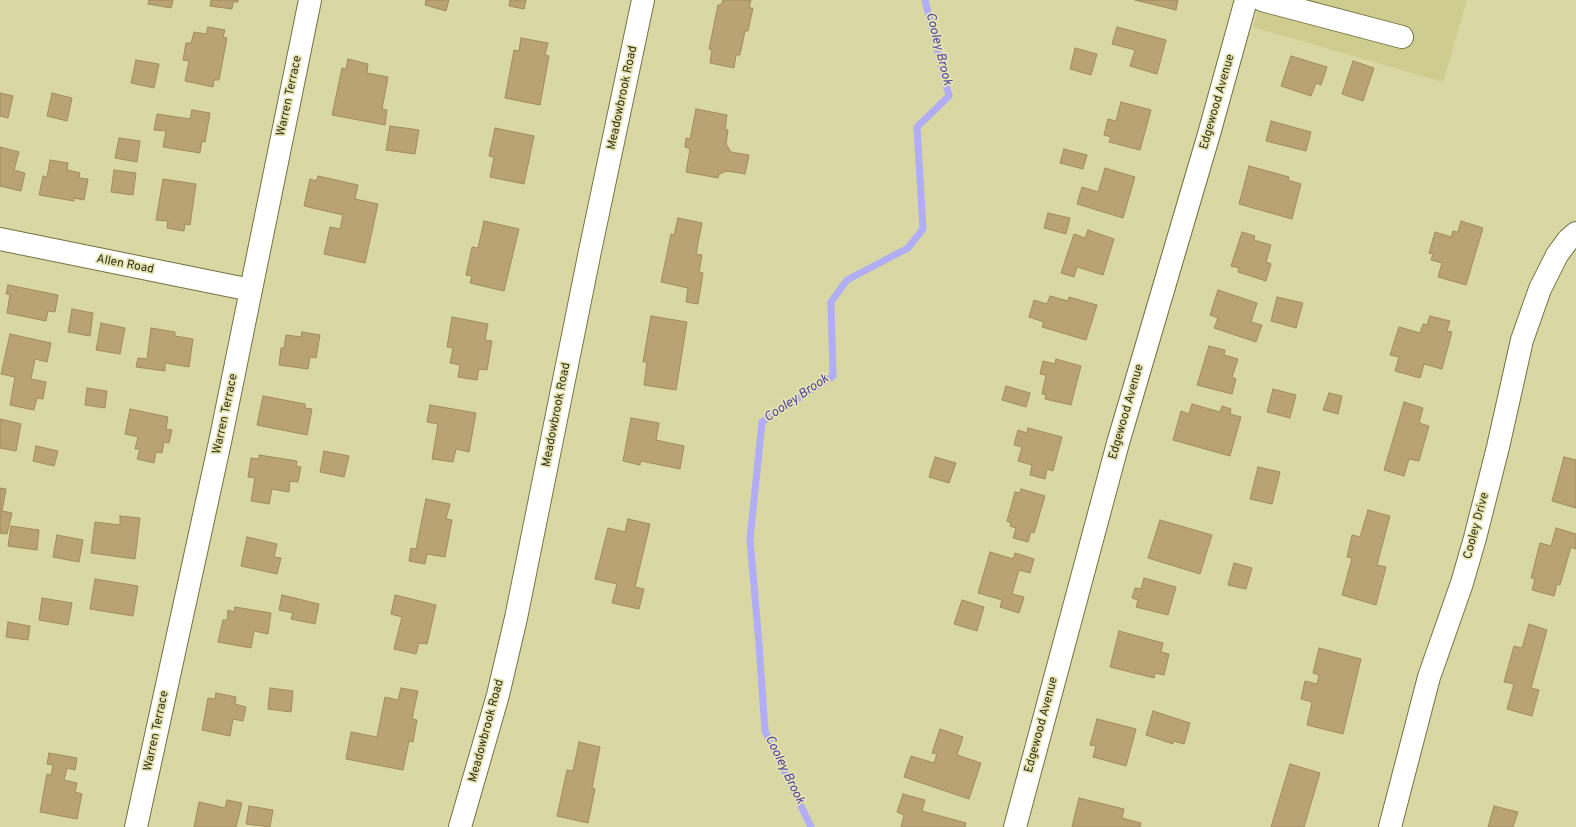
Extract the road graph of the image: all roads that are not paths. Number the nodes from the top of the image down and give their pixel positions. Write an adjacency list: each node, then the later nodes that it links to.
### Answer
1 (310, 0): 8 (street, Warren Terrace)
2 (644, 0): 10 (street, Meadowbrook Road)
3 (1246, 0): 11 (street, Edgewood Avenue)
4 (1262, 0): 5 (street)
5 (1402, 37)
6 (1576, 233): 12 (street, Cooley Drive)
7 (0, 240): 8 (street, Allen Road)
8 (251, 290): 9 (street, Warren Terrace)
9 (136, 827)
10 (460, 827)
11 (1014, 827)
12 (1390, 827)

